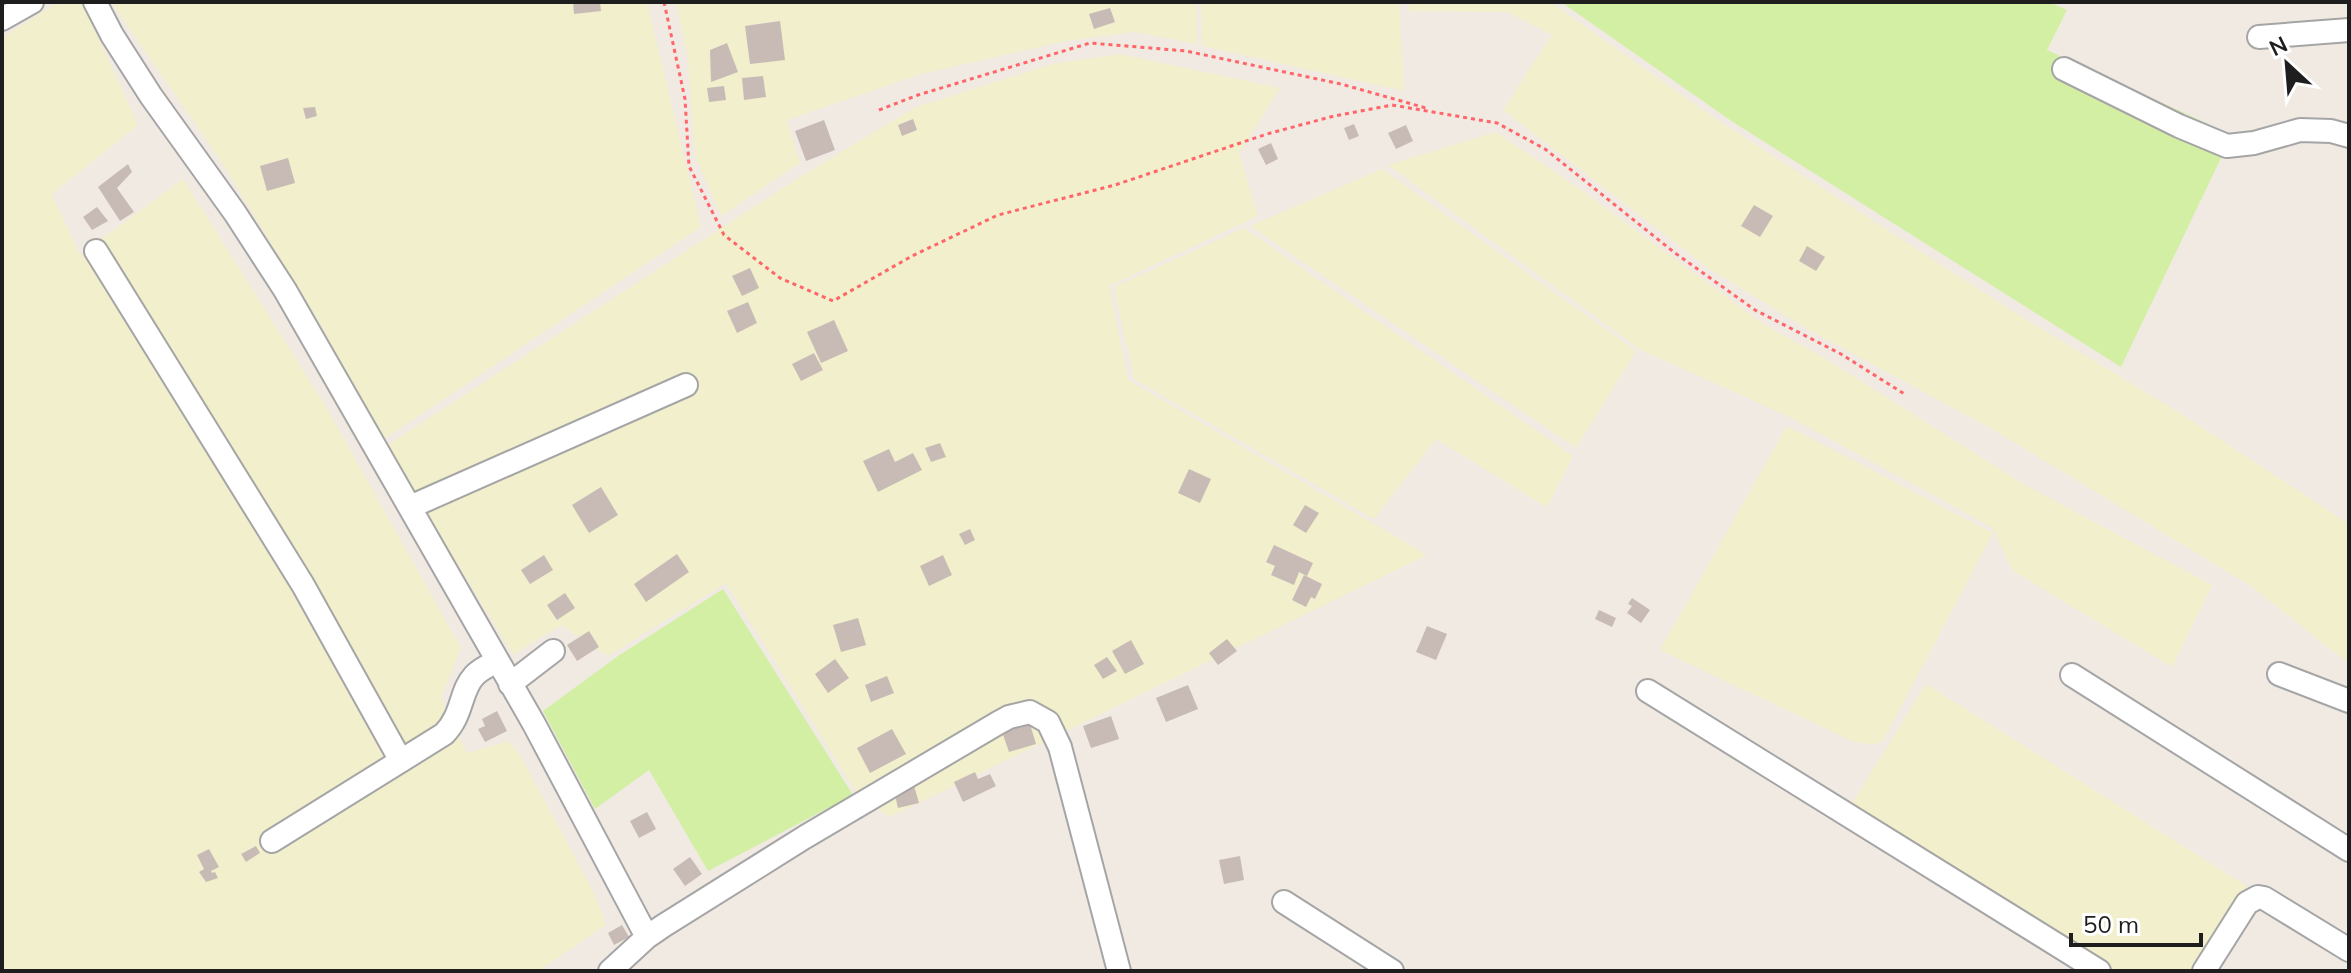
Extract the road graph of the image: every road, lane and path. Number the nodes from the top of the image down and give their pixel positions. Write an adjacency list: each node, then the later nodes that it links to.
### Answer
1 (32, 2): 4 (street)
2 (95, 2): 14 (street)
3 (664, 2): 9 (path)
4 (2, 19)
5 (2349, 30): 6 (street)
6 (2259, 37)
7 (2064, 69): 10 (street)
8 (879, 110): 9 (path)
9 (1441, 112): 13 (path)
10 (2349, 136)
11 (96, 251): 22 (street)
12 (686, 385): 14 (street)
13 (1906, 395)
14 (410, 507): 16 (street)
15 (553, 651): 19 (street)
16 (496, 661): 19 (street); 22 (street)
17 (2279, 674): 21 (street)
18 (2072, 675): 24 (street)
19 (510, 684): 26 (street)
20 (1648, 691): 31 (street)
21 (2349, 701)
22 (401, 761): 23 (street)
23 (272, 841)
24 (2349, 850)
25 (1284, 902): 30 (street)
26 (647, 937): 28 (street); 29 (street)
27 (2349, 950): 32 (street)
28 (610, 971)
29 (1119, 971)
30 (1392, 971)
31 (2099, 971)
32 (2204, 971)

